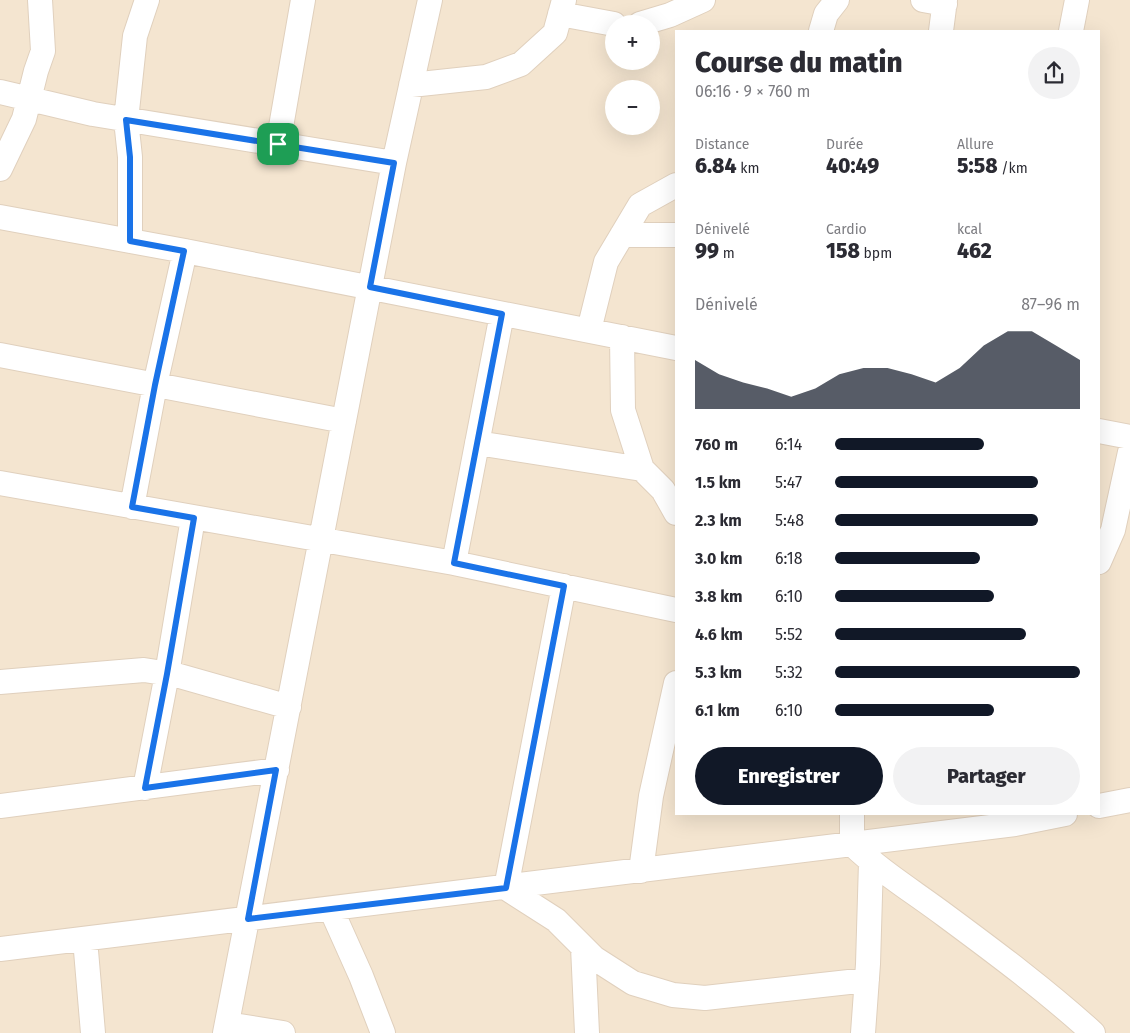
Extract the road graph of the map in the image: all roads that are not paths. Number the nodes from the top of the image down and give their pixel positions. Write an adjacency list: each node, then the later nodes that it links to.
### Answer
1 (40, 0): 17 (street)
2 (147, 0): 18 (street)
3 (303, 0): 19 (street)
4 (430, 0): 15 (street)
5 (703, 0): 10 (street)
6 (837, 0): 12 (street)
7 (1078, 0): 14 (street)
8 (938, 1): 13 (street)
9 (562, 7): 11 (street); 15 (street)
10 (660, 19)
11 (605, 21)
12 (821, 30)
13 (941, 30)
14 (1071, 30)
15 (412, 85): 20 (street)
16 (0, 92): 17 (street)
17 (30, 98): 18 (street); 21 (street)
18 (126, 120): 19 (street); 26 (street)
19 (278, 144): 20 (street)
20 (394, 163): 28 (street)
21 (0, 169)
22 (675, 186): 24 (street)
23 (0, 217): 26 (street)
24 (622, 235): 25 (street); 30 (street)
25 (675, 236)
26 (130, 241): 27 (street)
27 (184, 251): 28 (street); 34 (street)
28 (370, 287): 29 (street); 35 (street)
29 (502, 314): 30 (street); 38 (street)
30 (589, 330): 31 (street)
31 (622, 337): 32 (street); 40 (street)
32 (675, 348)
33 (0, 355): 34 (street)
34 (155, 385): 35 (street); 42 (street)
35 (344, 421): 45 (street)
36 (1100, 431): 37 (street)
37 (1130, 437)
38 (477, 443): 40 (street); 47 (street)
39 (1130, 452): 46 (street)
40 (642, 469): 43 (street)
41 (0, 483): 42 (street)
42 (132, 507): 44 (street)
43 (675, 511)
44 (194, 518): 45 (street); 50 (street)
45 (321, 541): 47 (street); 53 (street)
46 (1100, 560)
47 (454, 563): 48 (street)
48 (564, 586): 49 (street); 64 (street)
49 (675, 610)
50 (167, 674): 51 (street); 53 (street); 55 (street)
51 (0, 682)
52 (675, 688): 63 (street)
53 (289, 706): 54 (street)
54 (276, 770): 55 (street); 66 (street)
55 (145, 788): 57 (street)
56 (1130, 800): 58 (street)
57 (0, 806)
58 (1100, 806)
59 (852, 815): 61 (street)
60 (1051, 815): 61 (street)
61 (852, 844): 62 (street); 63 (street)
62 (871, 862): 70 (street); 77 (street)
63 (641, 871): 64 (street)
64 (506, 888): 65 (street); 68 (street)
65 (331, 909): 66 (street); 74 (street)
66 (248, 919): 67 (street); 71 (street)
67 (85, 940): 69 (street); 72 (street)
68 (583, 947): 70 (street); 75 (street)
69 (0, 950)
70 (866, 980): 76 (street)
71 (226, 1029): 73 (street)
72 (93, 1033)
73 (283, 1033)
74 (383, 1033)
75 (588, 1033)
76 (863, 1033)
77 (1093, 1033)

